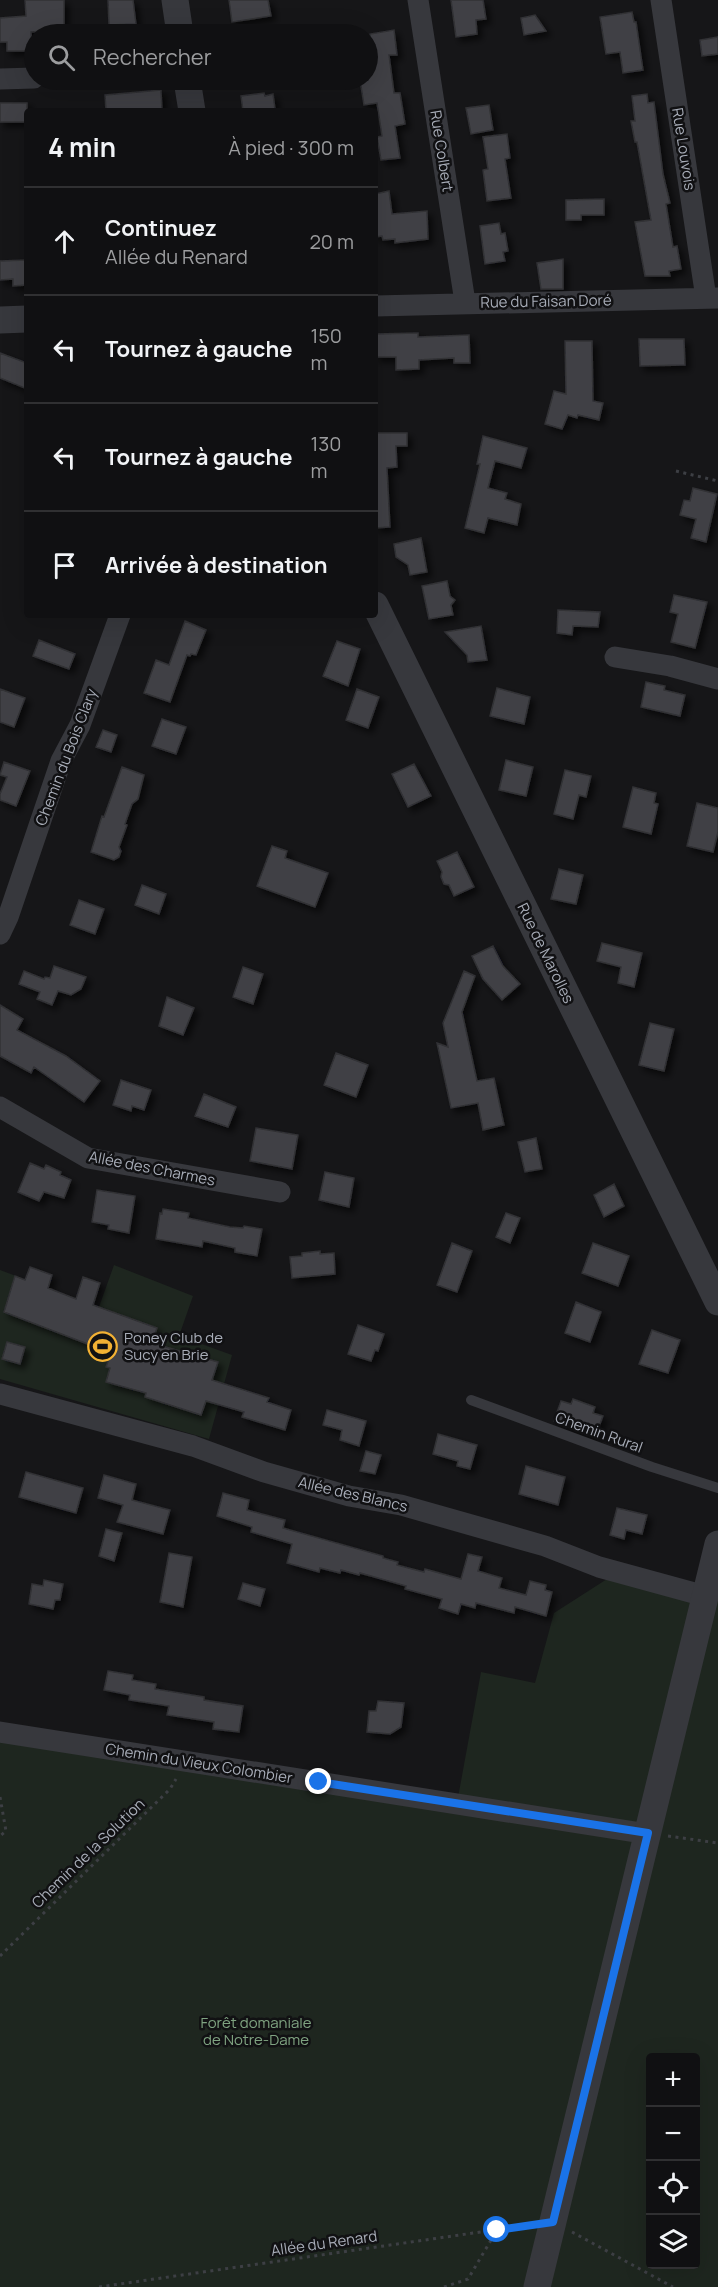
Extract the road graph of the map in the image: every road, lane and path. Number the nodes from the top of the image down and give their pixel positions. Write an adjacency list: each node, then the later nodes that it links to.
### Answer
1 (175, 0): 4 (street)
2 (418, 0): 10 (street, Rue Colbert)
3 (661, 0): 9 (street, Rue Louvois)
4 (179, 24)
5 (24, 78): 6 (street)
6 (0, 79)
7 (189, 90): 8 (street)
8 (192, 108)
9 (712, 298): 10 (street, Rue du Faisan Doré)
10 (465, 302): 11 (street, Rue du Faisan Doré)
11 (378, 306)
12 (24, 319): 13 (street)
13 (0, 320)
14 (676, 471): 15 (path)
15 (718, 481)
16 (378, 611): 23 (street, Rue de Marolles)
17 (119, 618): 20 (street, Chemin du Bois Clary)
18 (615, 657): 19 (street)
19 (718, 679)
20 (0, 934)
21 (0, 1107): 22 (street, Allée des Charmes)
22 (280, 1192)
23 (718, 1302)
24 (0, 1394): 28 (street, Allée des Blancs)
25 (471, 1400): 26 (lane, Chemin Rural)
26 (718, 1488)
27 (718, 1544): 28 (street)
28 (706, 1590): 32 (street)
29 (0, 1732): 30 (street, Chemin du Vieux Colombier)
30 (185, 1761): 32 (street, Chemin du Vieux Colombier); 35 (path, Chemin de la Solution)
31 (0, 1797): 33 (path)
32 (648, 1833): 34 (path); 36 (street)
33 (0, 1836)
34 (718, 1843)
35 (0, 1956)
36 (553, 2222): 37 (path, Allée du Renard); 41 (street); 42 (path)
37 (497, 2230): 38 (path, Allée du Renard); 40 (path)
38 (116, 2286): 39 (path, Allée du Renard)
39 (99, 2287)
40 (444, 2287)
41 (537, 2287)
42 (673, 2287)

